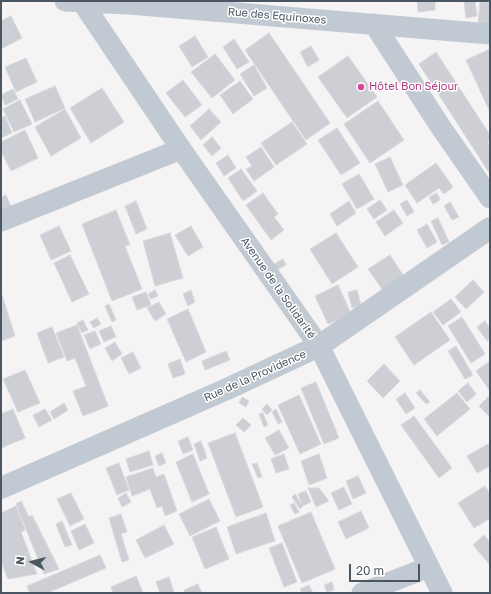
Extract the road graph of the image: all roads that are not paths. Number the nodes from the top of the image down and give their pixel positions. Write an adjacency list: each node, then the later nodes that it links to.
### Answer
1 (73, 2): 2 (street, Rue des Equinoxes); 5 (street, Avenue de la Solidarité)
2 (128, 3): 3 (street, Rue des Equinoxes)
3 (374, 24): 4 (street, Rue des Equinoxes); 6 (street)
4 (490, 34)
5 (181, 148): 7 (street); 9 (street, Avenue de la Solidarité)
6 (490, 198)
7 (1, 221)
8 (490, 228): 9 (street, Rue de la Providence)
9 (320, 346): 10 (street, Rue de la Providence); 11 (street, Avenue de la Solidarité)
10 (1, 488)
11 (429, 567): 12 (street); 13 (street, Avenue de la Solidarité)
12 (362, 593)
13 (442, 593)

